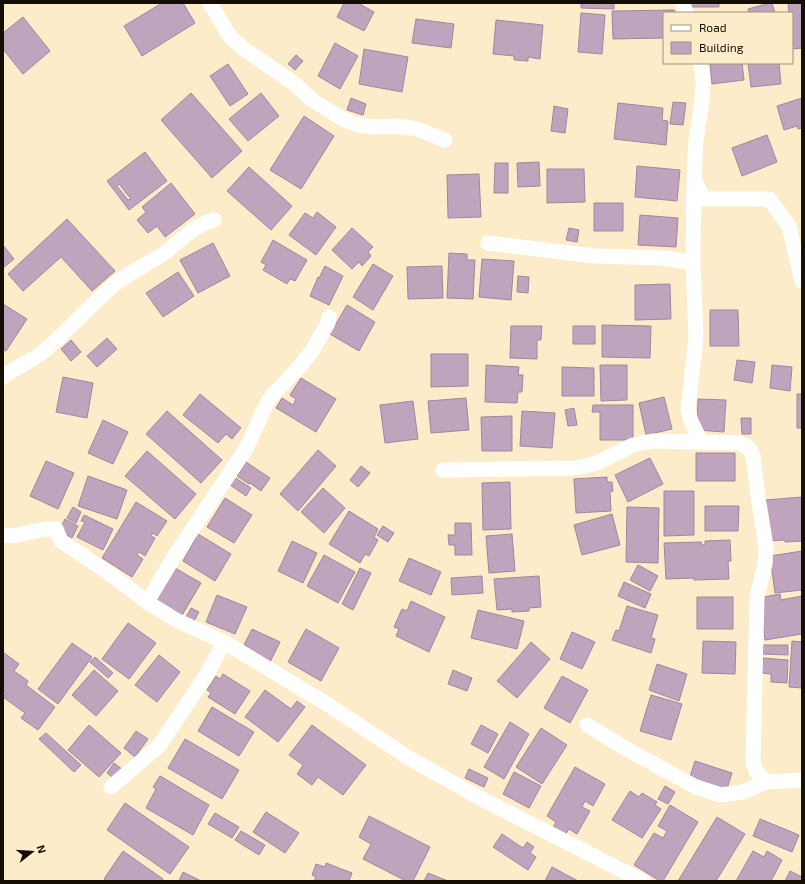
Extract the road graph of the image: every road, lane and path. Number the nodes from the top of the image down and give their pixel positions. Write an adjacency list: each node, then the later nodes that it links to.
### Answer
1 (210, 3): 3 (street)
2 (700, 64): 4 (street)
3 (445, 140)
4 (694, 181): 7 (street); 8 (street)
5 (214, 220): 10 (street)
6 (488, 243): 7 (street)
7 (693, 263): 11 (street)
8 (802, 281)
9 (329, 317): 14 (street)
10 (3, 377)
11 (701, 442): 12 (street); 18 (street)
12 (443, 470)
13 (3, 535): 14 (street)
14 (147, 602): 15 (street)
15 (224, 642): 19 (street); 20 (street)
16 (587, 725): 18 (street)
17 (802, 780): 18 (street)
18 (766, 782)
19 (111, 787)
20 (643, 881)

